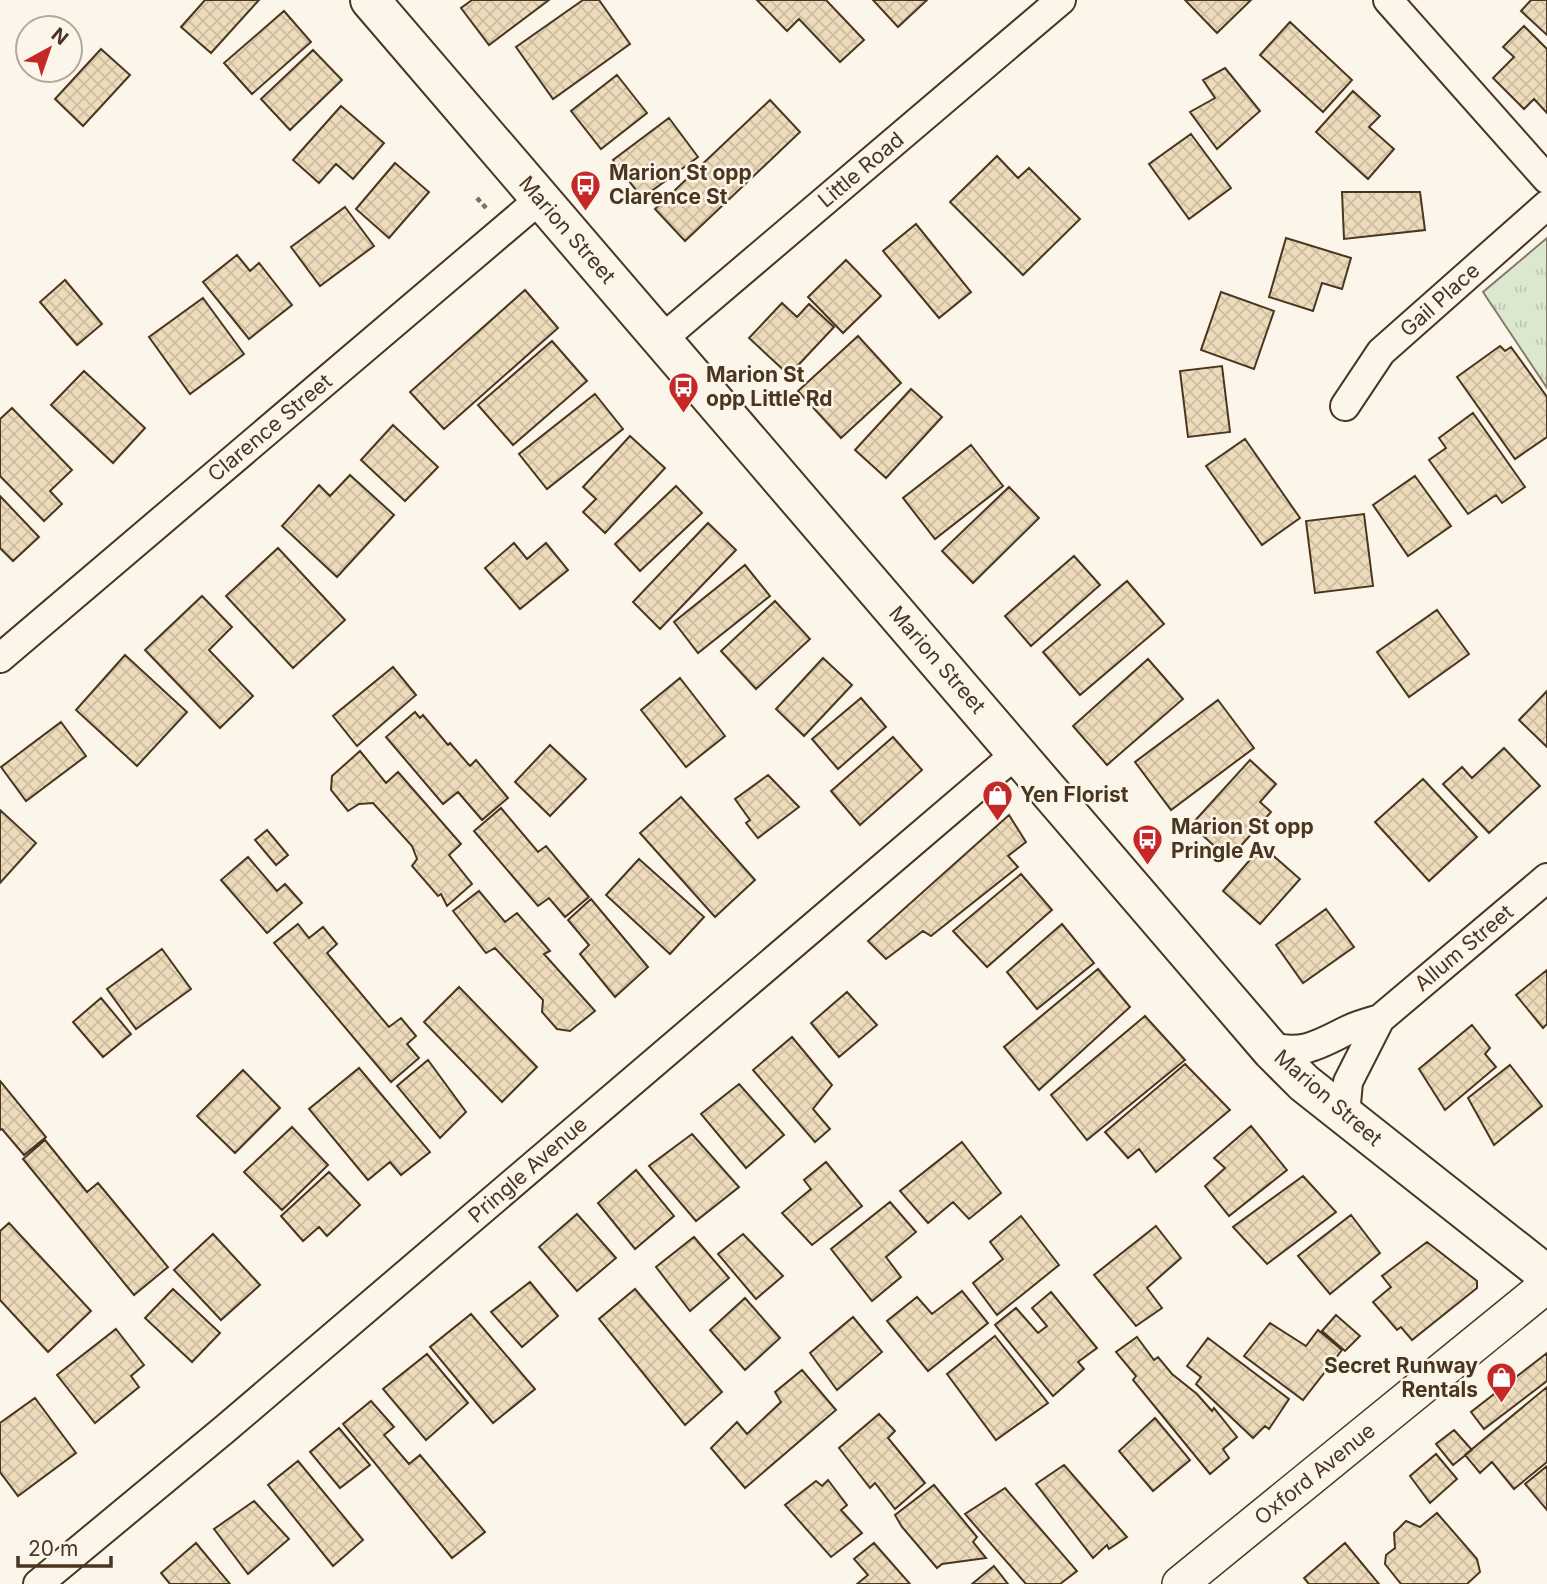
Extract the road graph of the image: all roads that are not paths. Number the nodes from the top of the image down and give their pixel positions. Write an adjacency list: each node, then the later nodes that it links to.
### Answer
1 (369, 0): 5 (main road, Marion Street)
2 (1061, 0): 7 (street, Little Road)
3 (1388, 0): 4 (street)
4 (1547, 179)
5 (540, 199): 7 (main road, Marion Street); 9 (street, Clarence Street)
6 (1547, 205): 8 (street, Gail Place)
7 (661, 340): 10 (main road, Marion Street)
8 (1345, 406)
9 (0, 658)
10 (1017, 754): 13 (main road, Marion Street); 17 (street, Pringle Avenue)
11 (1547, 878): 12 (street, Allum Street)
12 (1380, 1019): 13 (street, Allum Street); 14 (street, Allum Street)
13 (1269, 1047): 14 (main road, Marion Street)
14 (1350, 1120): 15 (main road, Marion Street)
15 (1547, 1275)
16 (1547, 1285): 18 (street, Oxford Avenue)
17 (38, 1584)
18 (1180, 1584)

